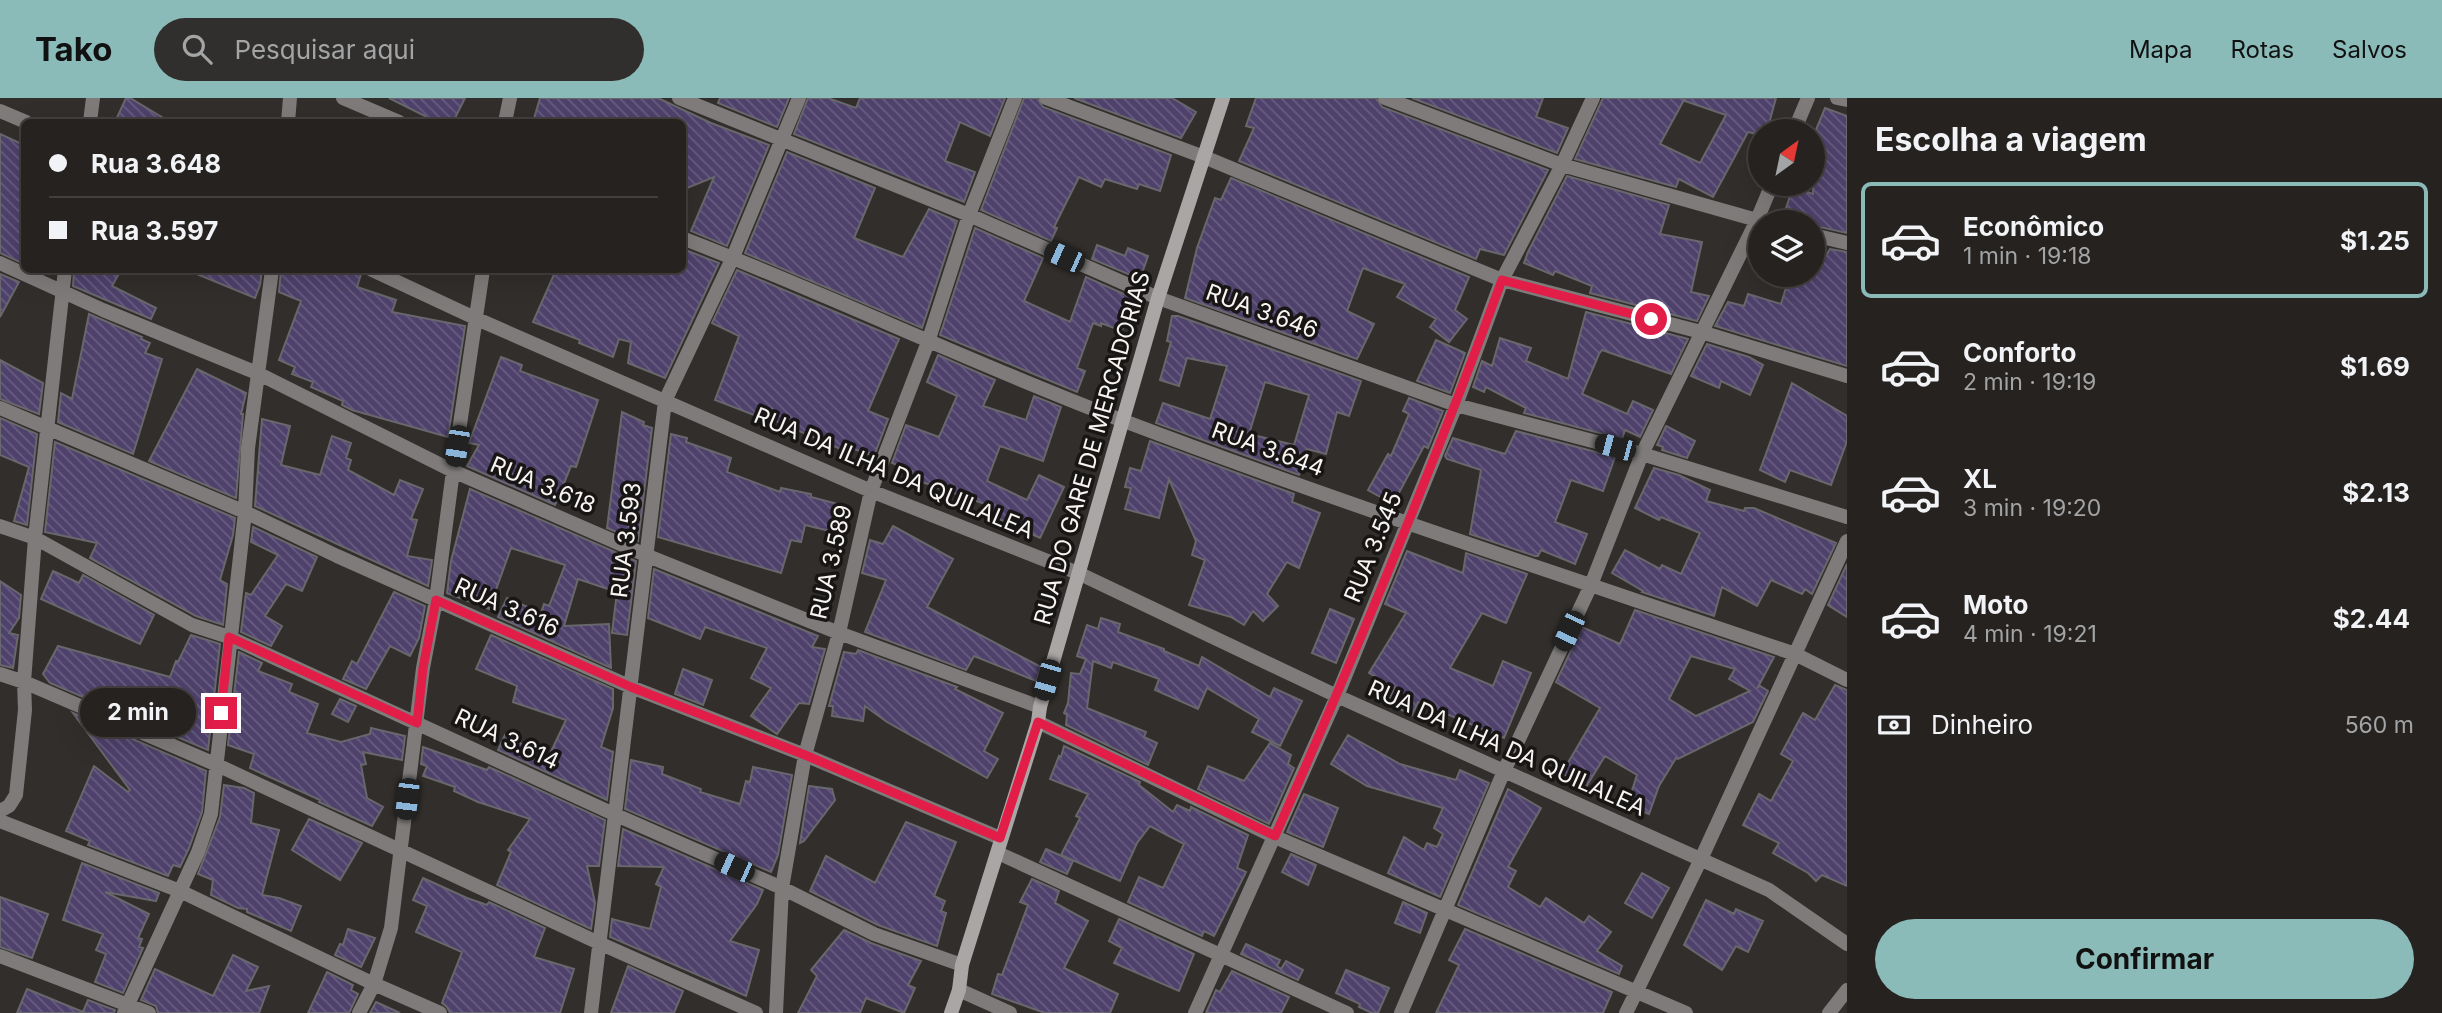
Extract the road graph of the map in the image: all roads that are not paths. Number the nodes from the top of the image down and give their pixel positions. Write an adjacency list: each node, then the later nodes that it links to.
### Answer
1 (93, 98): 16 (street)
2 (290, 98): 17 (street)
3 (343, 98): 18 (street)
4 (510, 98): 19 (street)
5 (679, 98): 22 (street, RUA 3.646)
6 (799, 98): 22 (street, RUA 3.593)
7 (1015, 98): 25 (street, RUA 3.589)
8 (1046, 98): 23 (street)
9 (1223, 98): 23 (street, RUA DO GARE DE MERCADORIAS)
10 (1385, 98): 24 (street)
11 (1593, 98): 24 (street, RUA 3.545)
12 (1808, 98): 20 (street)
13 (1837, 98): 14 (street)
14 (1847, 100)
15 (0, 111): 21 (street)
16 (90, 119)
17 (288, 119)
18 (392, 119)
19 (506, 119)
20 (1799, 119)
21 (21, 120)
22 (780, 139): 25 (street, RUA 3.646); 31 (street, RUA 3.593)
23 (1204, 157): 39 (street); 41 (street, RUA DO GARE DE MERCADORIAS)
24 (1562, 165): 26 (street); 39 (street, RUA 3.545)
25 (970, 215): 41 (street, RUA 3.646); 44 (street, RUA 3.589)
26 (1748, 218)
27 (1825, 237): 29 (street)
28 (686, 239): 31 (street, RUA 3.644)
29 (1847, 243)
30 (1748, 244): 43 (street)
31 (733, 257): 44 (street, RUA 3.644); 47 (street, RUA 3.593)
32 (0, 263): 33 (street, RUA 3.618)
33 (21, 272)
34 (23, 273): 40 (street, RUA 3.618)
35 (64, 273): 40 (street)
36 (272, 273): 45 (street)
37 (378, 273): 42 (street, RUA DA ILHA DA QUILALEA)
38 (483, 273): 42 (street)
39 (1502, 280): 43 (street); 48 (street, RUA 3.545)
40 (61, 289): 45 (street, RUA 3.618); 51 (street)
41 (1158, 298): 48 (street, RUA 3.646); 50 (street, RUA DO GARE DE MERCADORIAS)
42 (477, 319): 47 (street, RUA DA ILHA DA QUILALEA); 53 (street)
43 (1701, 332): 46 (street); 52 (street)
44 (928, 342): 50 (street, RUA 3.644); 54 (street, RUA 3.589)
45 (257, 373): 53 (street, RUA 3.618); 55 (street)
46 (1847, 376)
47 (666, 401): 54 (street, RUA DA ILHA DA QUILALEA); 61 (street, RUA 3.593)
48 (1455, 405): 52 (street, RUA 3.646); 57 (street, RUA 3.545)
49 (0, 408): 51 (street, RUA 3.616)
50 (1122, 421): 57 (street, RUA 3.644); 62 (street, RUA DO GARE DE MERCADORIAS)
51 (48, 427): 55 (street, RUA 3.616); 59 (street)
52 (1642, 454): 56 (street, RUA 3.646); 63 (street)
53 (453, 471): 61 (street, RUA 3.618); 64 (street)
54 (870, 491): 62 (street, RUA DA ILHA DA QUILALEA); 65 (street, RUA 3.589)
55 (245, 512): 64 (street, RUA 3.616); 66 (street)
56 (1847, 517)
57 (1408, 524): 63 (street, RUA 3.644); 72 (street, RUA 3.545)
58 (0, 526): 59 (street, RUA 3.614)
59 (35, 538): 66 (street, RUA 3.614); 70 (street)
60 (1847, 541): 67 (street)
61 (648, 556): 65 (street, RUA 3.618); 71 (street, RUA 3.593)
62 (1078, 573): 72 (street, RUA DA ILHA DA QUILALEA); 73 (street, RUA DO GARE DE MERCADORIAS)
63 (1591, 585): 67 (street, RUA 3.644); 77 (street)
64 (436, 600): 71 (street, RUA 3.616); 74 (street)
65 (838, 633): 73 (street, RUA 3.618); 75 (street, RUA 3.589)
66 (229, 637): 74 (street, RUA 3.614); 76 (street)
67 (1796, 654): 69 (street, RUA 3.644); 85 (street)
68 (0, 674): 70 (street)
69 (1847, 680)
70 (24, 682): 76 (street); 78 (street)
71 (631, 687): 75 (street, RUA 3.616); 79 (street, RUA 3.593)
72 (1337, 696): 77 (street, RUA DA ILHA DA QUILALEA); 81 (street, RUA 3.545)
73 (1039, 714): 81 (street, RUA 3.618); 82 (street, RUA DO GARE DE MERCADORIAS)
74 (417, 723): 79 (street, RUA 3.614); 83 (street)
75 (805, 755): 82 (street, RUA 3.616); 86 (street, RUA 3.589)
76 (215, 764): 83 (street); 87 (street)
77 (1504, 771): 85 (street, RUA DA ILHA DA QUILALEA); 88 (street)
78 (0, 811)
79 (617, 815): 86 (street, RUA 3.614); 89 (street, RUA 3.593)
80 (0, 821): 87 (street)
81 (1275, 836): 88 (street, RUA 3.618); 91 (street, RUA 3.545)
82 (1000, 838): 84 (street, RUA DO GARE DE MERCADORIAS)
83 (401, 850): 89 (street); 94 (street)
84 (998, 853): 91 (street); 93 (street, RUA DO GARE DE MERCADORIAS)
85 (1701, 859): 90 (street, RUA DA ILHA DA QUILALEA); 97 (street)
86 (782, 888): 93 (street, RUA 3.614); 104 (street, RUA 3.589)
87 (180, 891): 94 (street); 98 (street)
88 (1444, 911): 97 (street, RUA 3.618); 109 (street)
89 (598, 943): 102 (street, RUA 3.593); 103 (street)
90 (1847, 944)
91 (1221, 954): 107 (street, RUA 3.545); 108 (street)
92 (0, 956): 98 (street)
93 (962, 965): 95 (street, RUA DO GARE DE MERCADORIAS)
94 (374, 984): 100 (street); 101 (street)
95 (959, 990): 105 (street, RUA DO GARE DE MERCADORIAS); 106 (street)
96 (1847, 990): 112 (street)
97 (1636, 991): 110 (street); 111 (street, RUA 3.618)
98 (126, 1008): 99 (street)
99 (149, 1013)
100 (359, 1013)
101 (440, 1013)
102 (591, 1013)
103 (756, 1013)
104 (776, 1013)
105 (951, 1013)
106 (1010, 1013)
107 (1195, 1013)
108 (1347, 1013)
109 (1401, 1013)
110 (1626, 1013)
111 (1686, 1013)
112 (1829, 1013)

